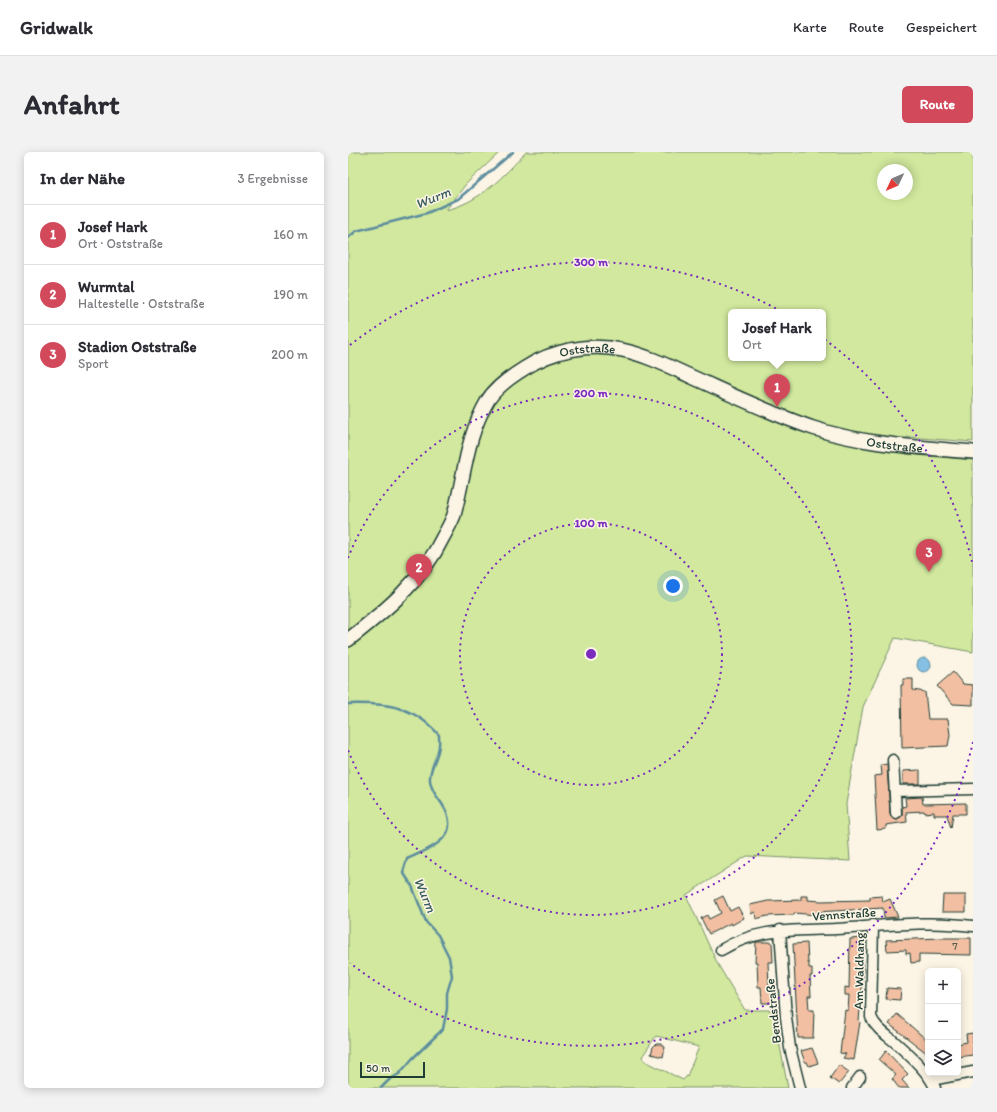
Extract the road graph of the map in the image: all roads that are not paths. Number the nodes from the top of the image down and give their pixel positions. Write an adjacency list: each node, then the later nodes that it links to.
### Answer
1 (973, 452): 2 (street, Oststraße)
2 (348, 640)
3 (893, 760): 5 (street)
4 (973, 789): 5 (street)
5 (895, 791): 6 (street)
6 (896, 813)
7 (873, 925): 8 (street, Vennstraße); 9 (street, Vennstraße); 13 (street, Am Waldhang)
8 (973, 926)
9 (780, 930): 10 (street, Vennstraße); 14 (street, Bendstraße)
10 (721, 950)
11 (973, 1072): 13 (street)
12 (860, 1077): 15 (street)
13 (933, 1084)
14 (800, 1088)
15 (852, 1088)

